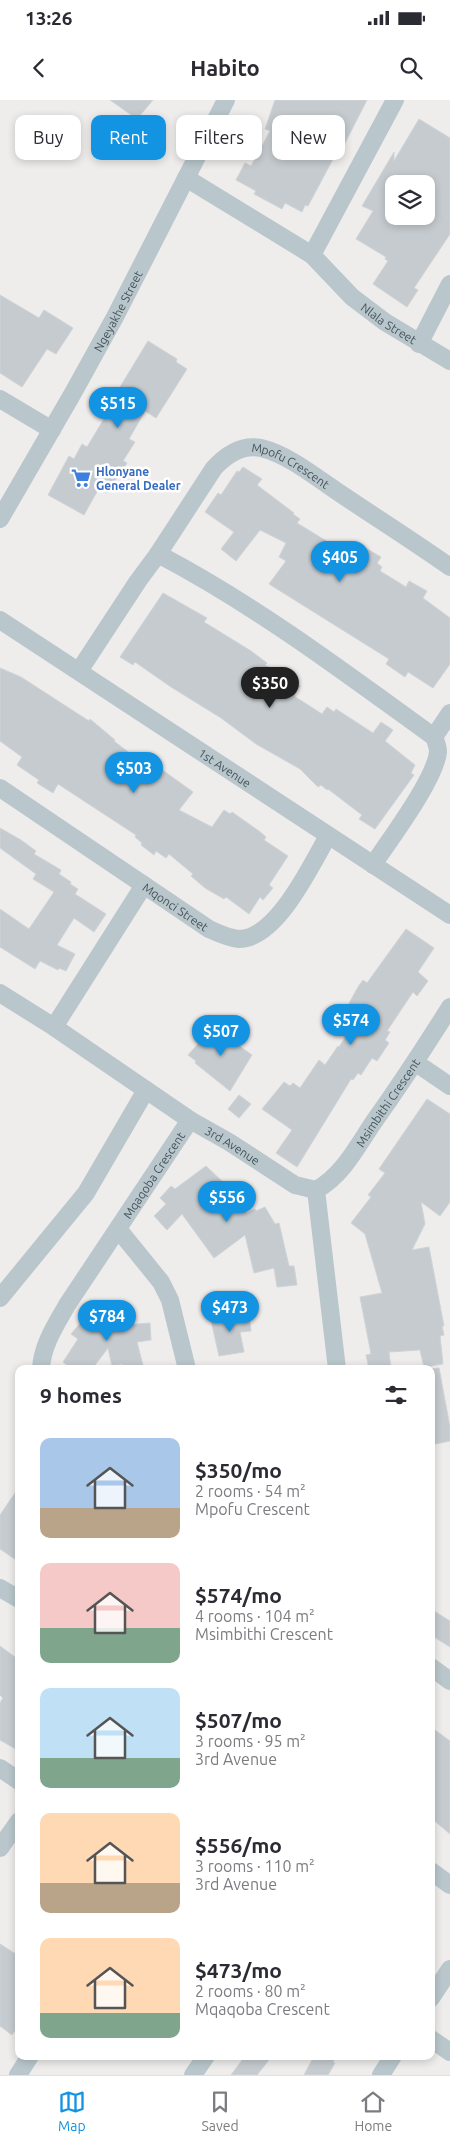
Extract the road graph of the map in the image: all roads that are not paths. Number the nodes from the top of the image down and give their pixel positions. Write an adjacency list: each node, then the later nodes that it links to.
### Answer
1 (226, 100): 3 (street, Ngeyakhe Street)
2 (395, 100): 4 (street)
3 (186, 178): 4 (street, Nlala Street); 9 (street, Ngeyakhe Street)
4 (312, 255): 6 (street, Nlala Street)
5 (450, 284): 6 (street, Nlala Street)
6 (419, 344): 7 (street)
7 (450, 361)
8 (0, 400): 9 (street)
9 (52, 430): 10 (street, Ngeyakhe Street)
10 (0, 519)
11 (158, 554): 12 (street, Mpofu Crescent); 14 (street, Mpofu Crescent); 16 (street)
12 (450, 566)
13 (0, 620): 14 (street, 1st Avenue)
14 (79, 671): 18 (street, 1st Avenue)
15 (450, 713): 16 (street)
16 (434, 737): 19 (street)
17 (0, 788): 20 (street, Mqonci Street)
18 (328, 836): 19 (street, 1st Avenue); 20 (street, Mqonci Street)
19 (373, 865): 21 (street, 1st Avenue)
20 (144, 884): 24 (street)
21 (450, 915)
22 (0, 993): 24 (street, 3rd Avenue)
23 (450, 1008): 25 (street, Msimbithi Crescent)
24 (54, 1027): 27 (street, 3rd Avenue)
25 (416, 1063): 26 (street); 29 (street, Msimbithi Crescent)
26 (450, 1086)
27 (146, 1090): 28 (street, 3rd Avenue); 31 (street)
28 (190, 1120): 29 (street, 3rd Avenue); 30 (street, Mqaqoba Crescent)
29 (316, 1190): 34 (street)
30 (118, 1229): 32 (street, Mqaqoba Crescent); 33 (street, Mqaqoba Crescent)
31 (2, 1291)
32 (42, 1365)
33 (187, 1365)
34 (337, 1365)
35 (0, 1588): 36 (street)
36 (15, 1597)
37 (435, 1670): 38 (street)
38 (450, 1681)
39 (0, 1768): 40 (street)
40 (15, 1778)
41 (15, 1827): 42 (street)
42 (0, 1848)
43 (435, 1874): 44 (street)
44 (450, 1885)
45 (450, 1969): 46 (street)
46 (435, 1992)
47 (435, 2041): 48 (street)
48 (450, 2052)
49 (27, 2060): 52 (street)
50 (203, 2060): 53 (street)
51 (390, 2060): 54 (street)
52 (18, 2075)
53 (193, 2075)
54 (381, 2075)

